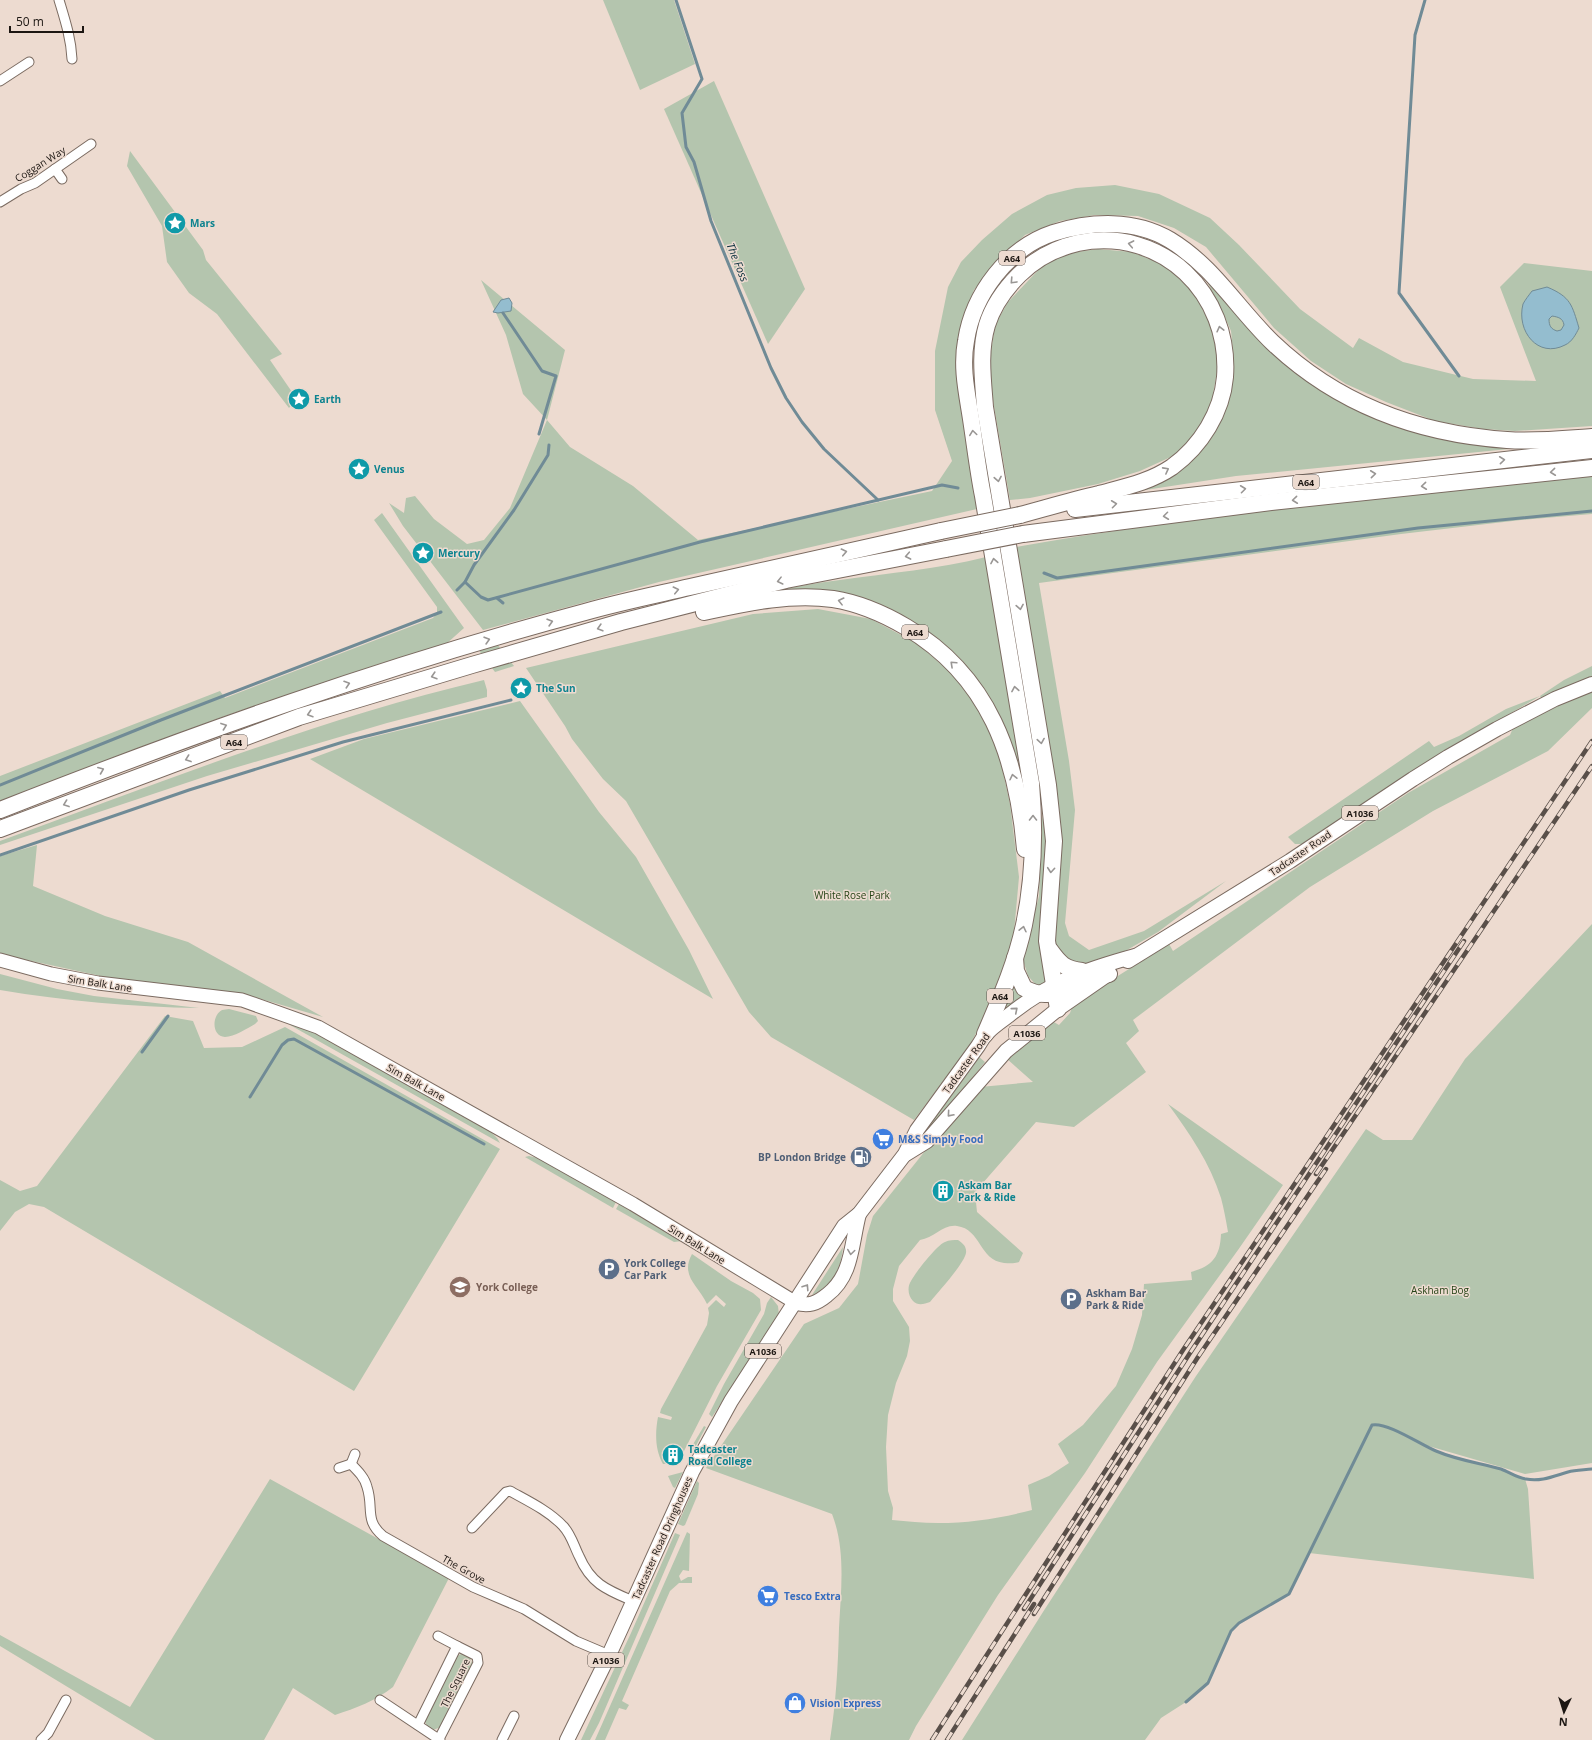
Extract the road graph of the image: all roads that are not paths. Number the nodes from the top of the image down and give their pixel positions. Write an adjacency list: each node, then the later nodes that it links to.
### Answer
1 (59, 0): 2 (street)
2 (72, 59)
3 (29, 62): 4 (street)
4 (0, 81)
5 (91, 144): 6 (street, Coggan Way)
6 (55, 169): 7 (street); 8 (street, Coggan Way)
7 (62, 179)
8 (0, 202)
9 (1592, 437): 17 (highway, A64, one-way to 9)
10 (1592, 450): 12 (highway, A64, one-way to 10)
11 (1592, 468): 13 (highway, A64, one-way to 13, bridge)
12 (1020, 515): 15 (highway, A64, one-way to 12, bridge); 18 (highway, A64, one-way to 18)
13 (621, 622): 16 (highway, A64, one-way to 16); 17 (highway, A64, one-way to 13)
14 (1592, 684): 19 (main road, Tadcaster Road / A1036)
15 (0, 810)
16 (0, 829)
17 (1028, 899): 20 (highway, A64, one-way to 17)
18 (1048, 947): 22 (highway); 25 (highway, A64)
19 (1135, 956): 22 (main road, Tadcaster Road / A1036); 23 (main road, Tadcaster Road / A1036)
20 (1015, 958): 24 (highway, A64); 26 (highway, A64)
21 (0, 960): 29 (street, Sim Balk Lane)
22 (1082, 971): 25 (main road, Tadcaster Road / A1036)
23 (1109, 974): 25 (highway)
24 (1038, 994): 25 (highway); 26 (main road, Tadcaster Road / A1036, one-way to 24)
25 (1056, 995): 27 (main road, Tadcaster Road / A1036, one-way to 27)
26 (984, 1034): 27 (main road, Tadcaster Road / A1036)
27 (905, 1154): 28 (main road, Tadcaster Road / A1036)
28 (859, 1214): 29 (main road, Tadcaster Road / A1036, one-way to 28); 29 (main road, Tadcaster Road / A1036, one-way to 29)
29 (796, 1302): 34 (main road, Tadcaster Road Dringhouses / A1036)
30 (355, 1454): 31 (street)
31 (351, 1464): 32 (street); 37 (street, The Grove)
32 (339, 1468)
33 (472, 1528): 34 (street)
34 (633, 1601): 37 (main road, Tadcaster Road Dringhouses / A1036)
35 (438, 1636): 36 (street, The Square)
36 (457, 1646): 41 (street, The Square); 43 (street, The Square)
37 (609, 1655): 45 (main road, Tadcaster Road Dringhouses / A1036)
38 (66, 1700): 42 (street)
39 (380, 1700): 41 (street, The Square)
40 (514, 1716): 44 (street)
41 (418, 1725): 43 (street, The Square)
42 (41, 1740)
43 (440, 1740)
44 (502, 1740)
45 (567, 1740)

